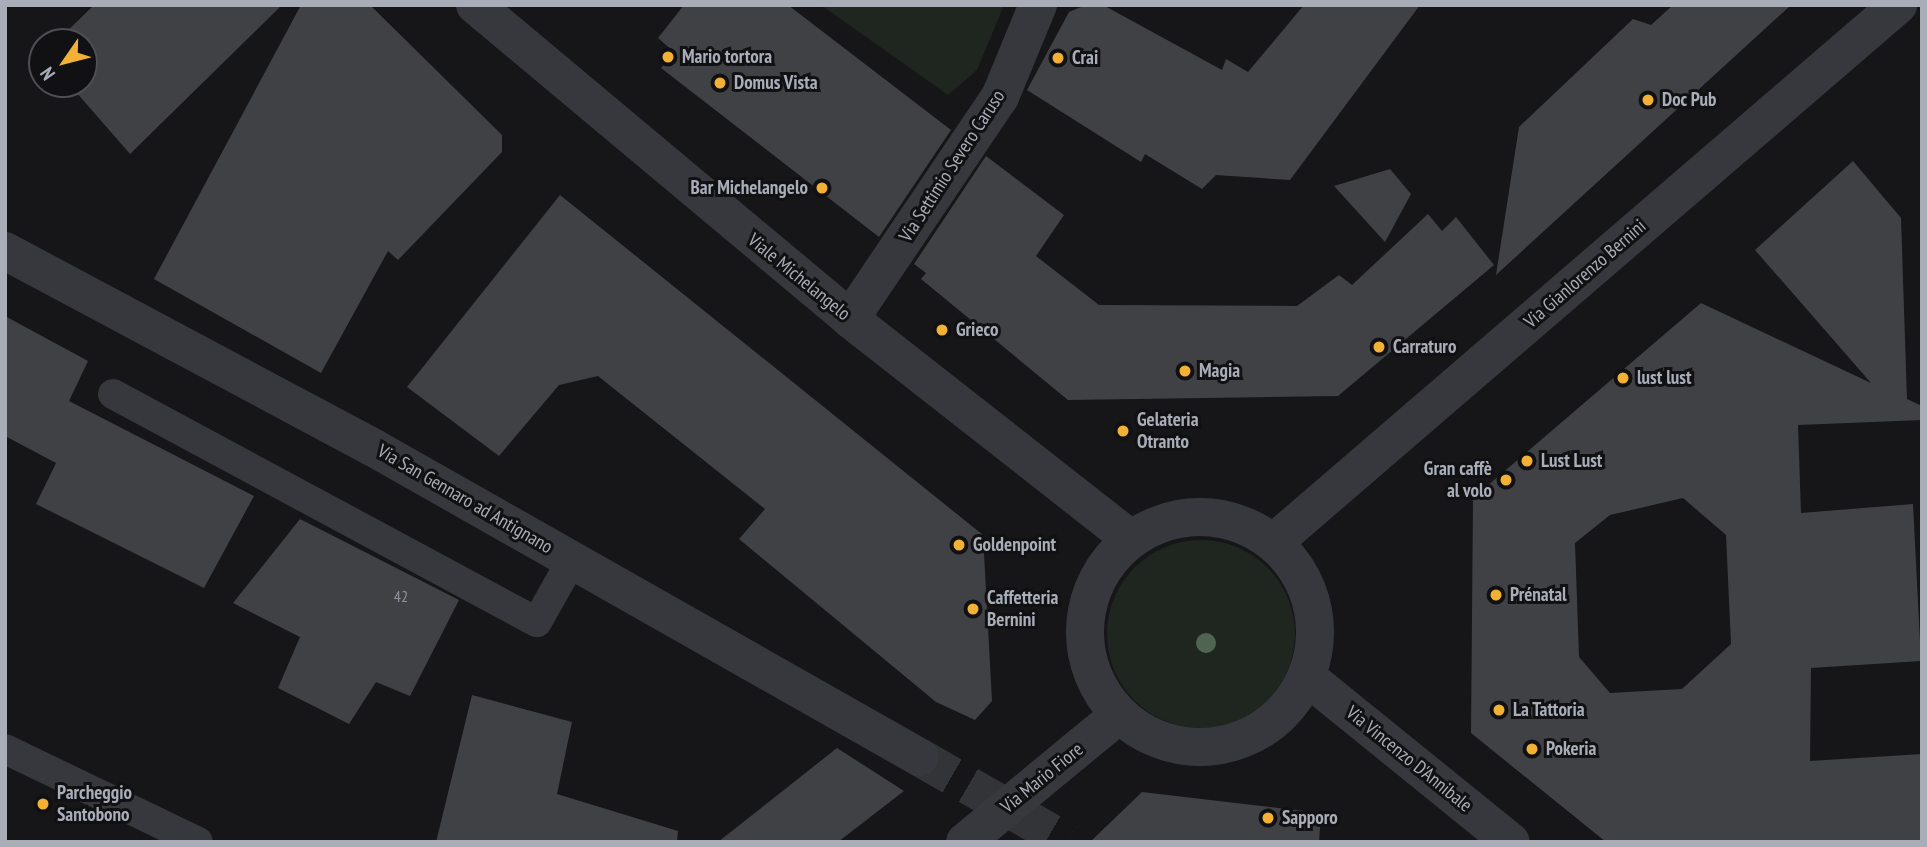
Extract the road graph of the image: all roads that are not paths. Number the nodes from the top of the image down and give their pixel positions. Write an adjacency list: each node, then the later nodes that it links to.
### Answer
1 (475, 5): 5 (street, Viale Michelangelo)
2 (1038, 5): 5 (street, Via Settimio Severo Caruso)
3 (1898, 5): 8 (street, Via Gianlorenzo Bernini)
4 (5, 251): 9 (street, Via San Gennaro ad Antignano)
5 (850, 319): 7 (street, Viale Michelangelo)
6 (113, 394): 9 (lane)
7 (1131, 539): 8 (street); 11 (street)
8 (1273, 543): 10 (street)
9 (572, 560): 13 (street, Via San Gennaro ad Antignano)
10 (1307, 677): 11 (street); 16 (street, Via Vincenzo D'Annibale)
11 (1119, 715): 15 (street, Via Mario Fiore, bridge)
12 (5, 749): 14 (lane)
13 (919, 757)
14 (198, 842)
15 (965, 842)
16 (1511, 842)

